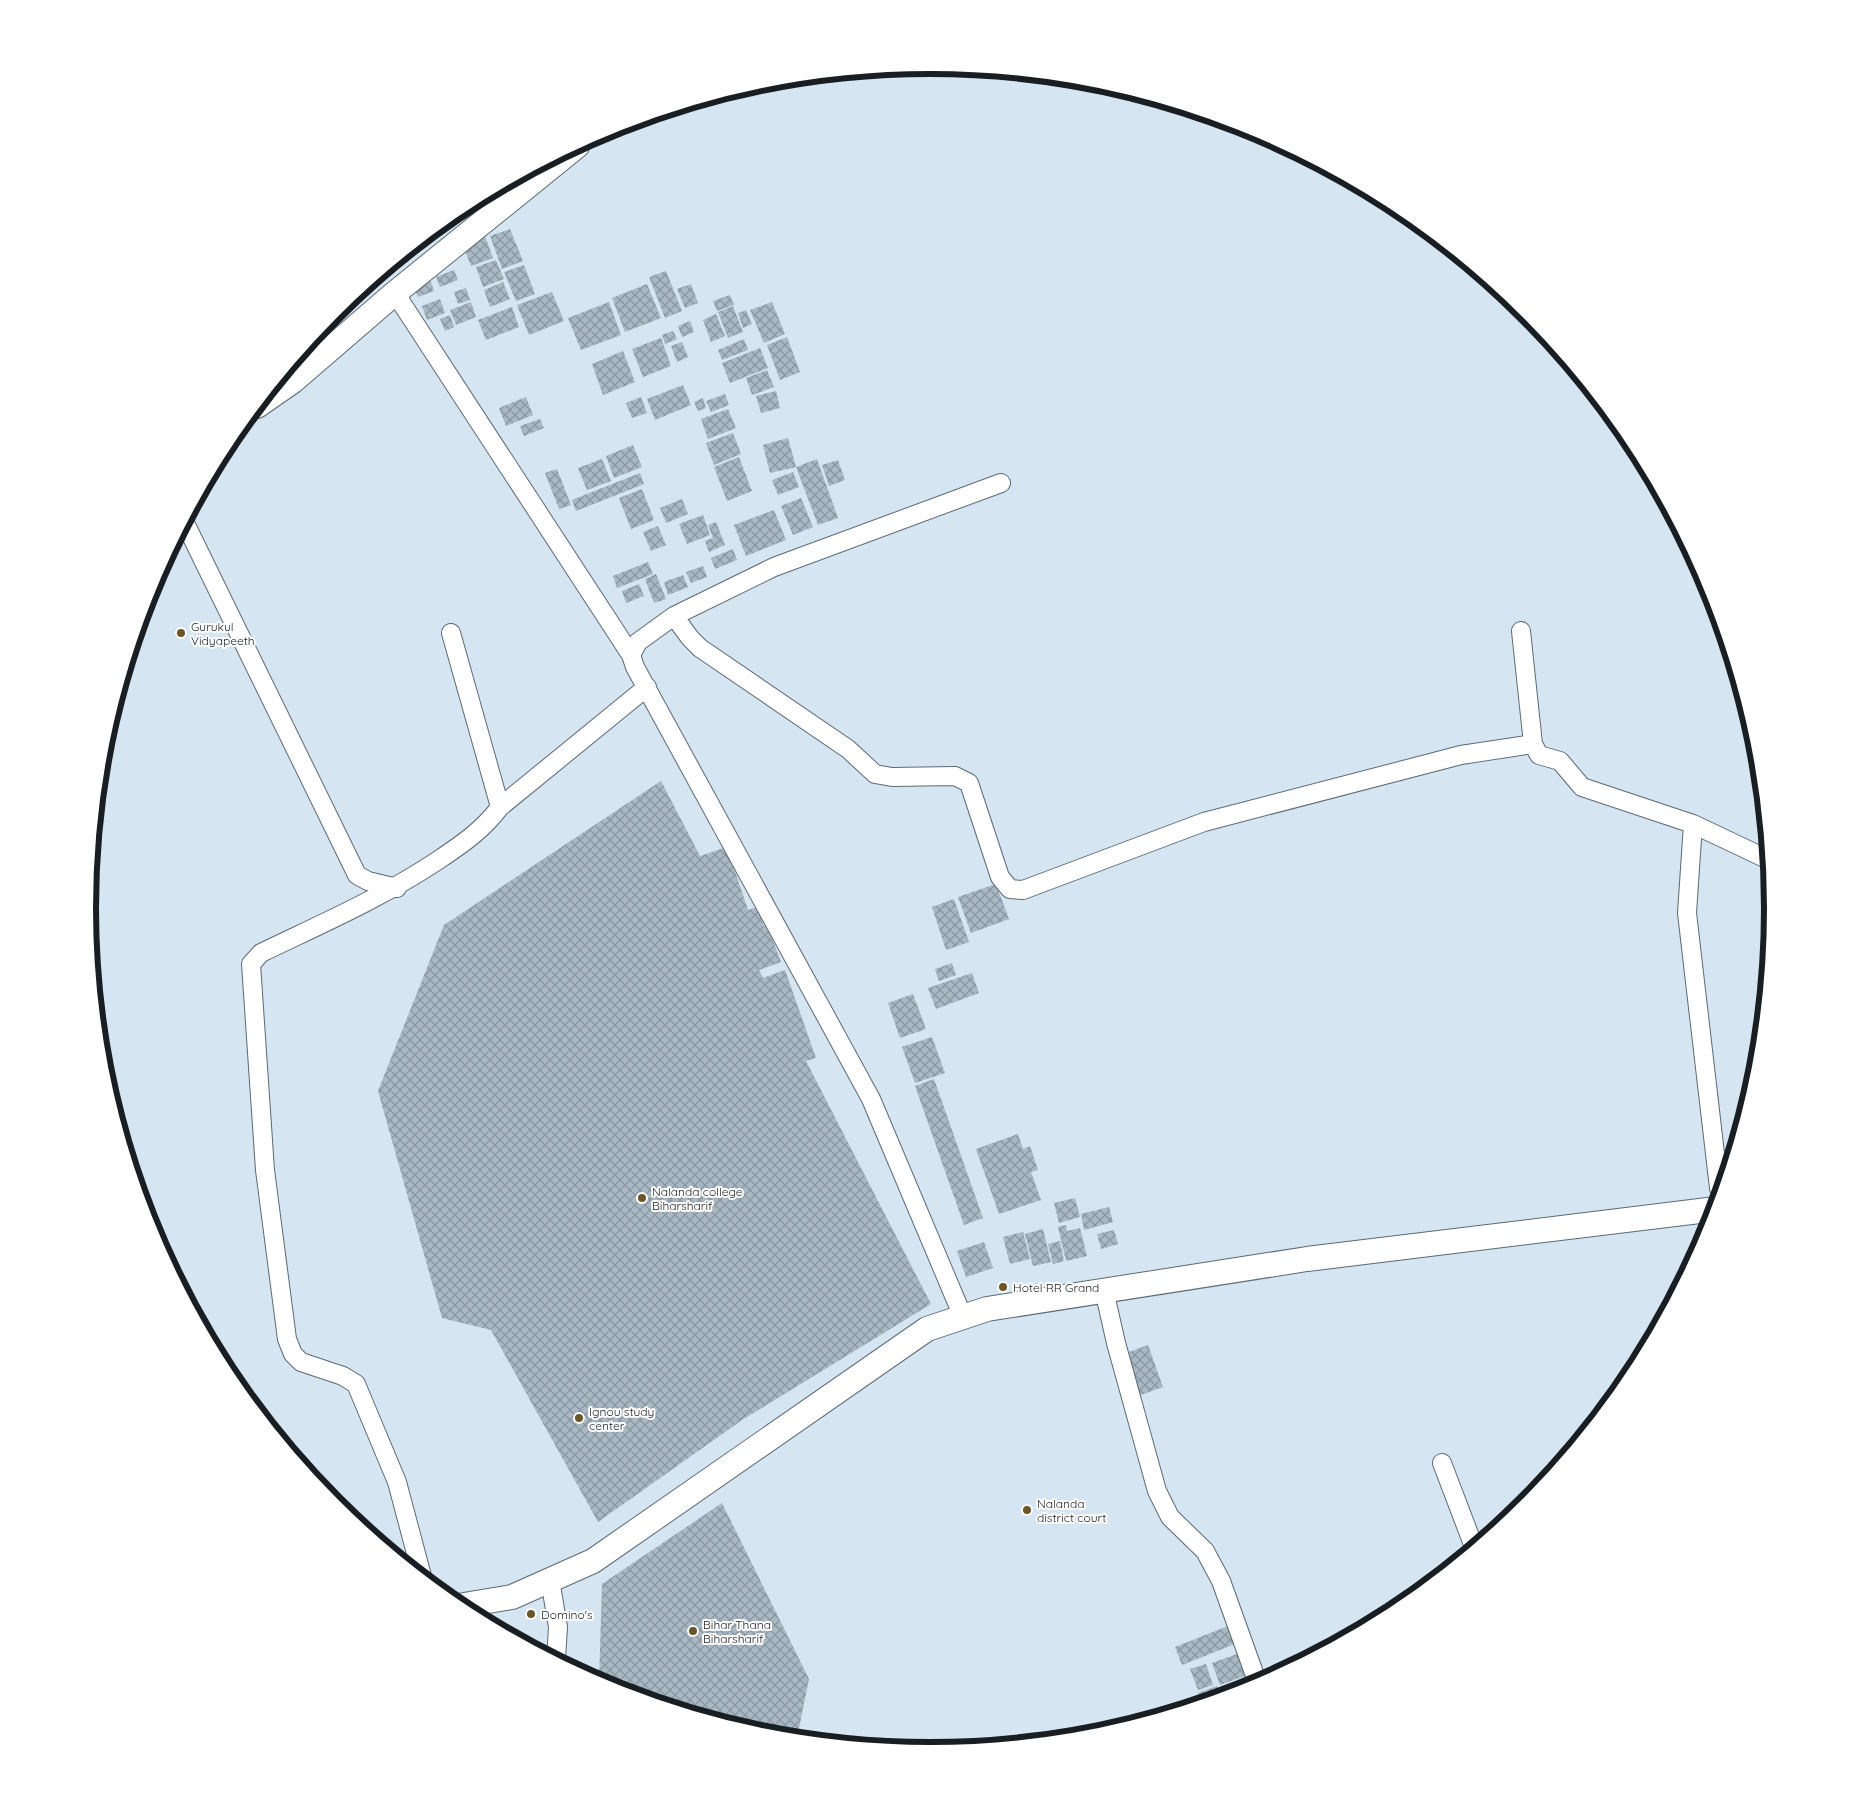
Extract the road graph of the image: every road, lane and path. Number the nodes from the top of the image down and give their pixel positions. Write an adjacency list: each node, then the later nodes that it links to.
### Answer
1 (555, 164): 2 (main road)
2 (395, 292): 3 (main road); 9 (street)
3 (273, 395)
4 (1001, 483): 6 (street)
5 (188, 528): 15 (street)
6 (674, 616): 9 (street); 11 (street)
7 (1521, 631): 11 (street)
8 (451, 633): 12 (street)
9 (631, 655): 10 (street)
10 (647, 687): 12 (street); 19 (street)
11 (1533, 744): 13 (street)
12 (500, 807): 15 (street)
13 (1693, 824): 14 (street); 16 (street)
14 (1763, 857)
15 (397, 888): 22 (street)
16 (1718, 1181)
17 (1707, 1210): 18 (main road)
18 (1104, 1290): 19 (main road); 26 (street)
19 (963, 1317): 23 (main road)
20 (1442, 1463): 21 (street)
21 (1472, 1542)
22 (420, 1567)
23 (550, 1580): 24 (main road); 25 (street)
24 (470, 1604)
25 (556, 1653)
26 (1255, 1677)

